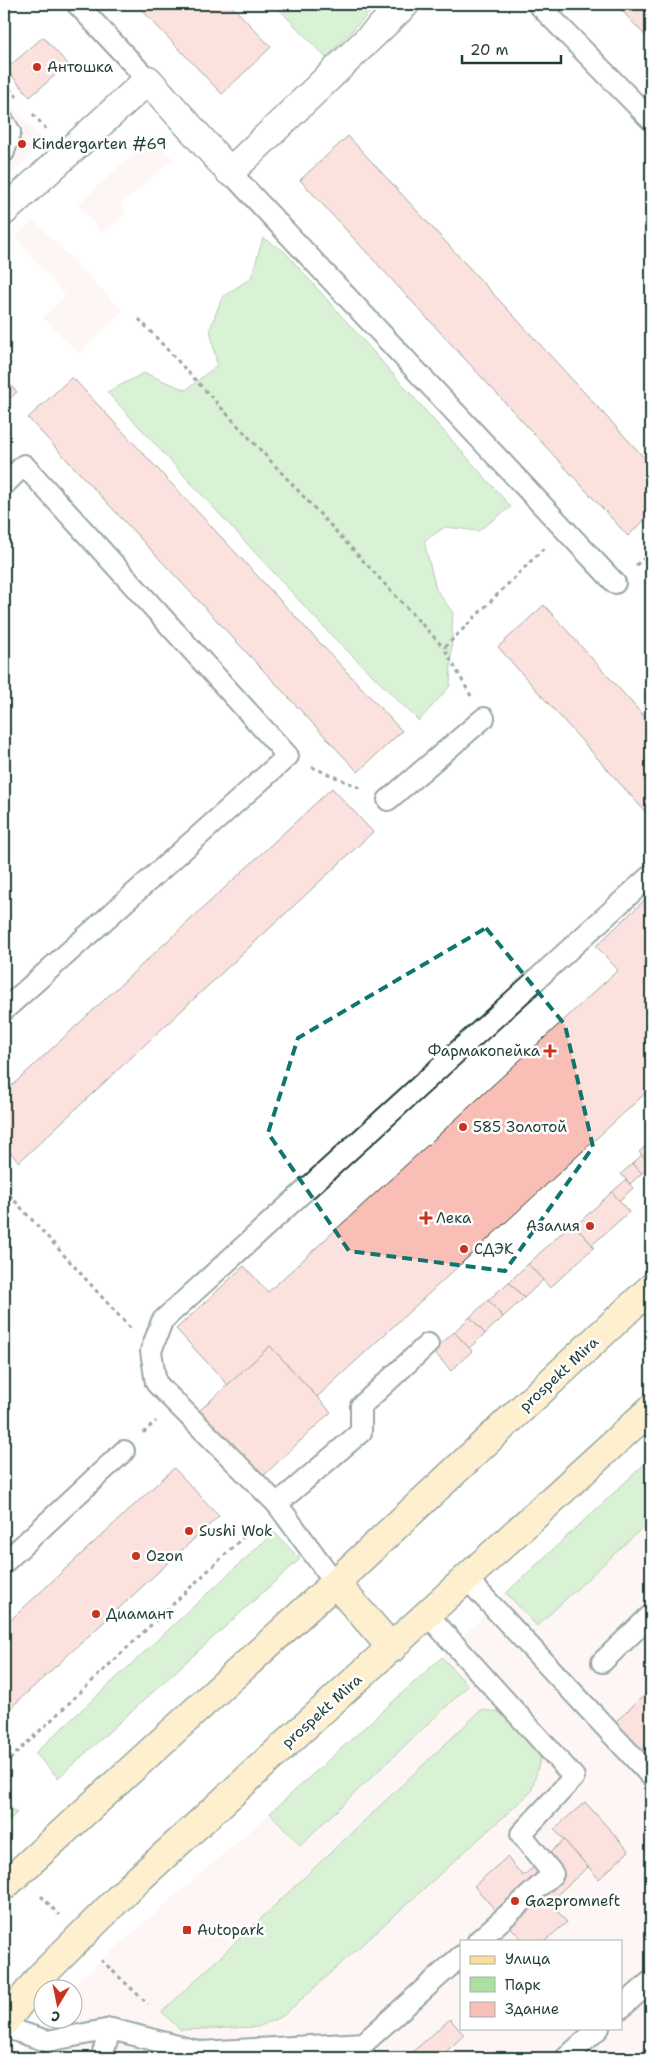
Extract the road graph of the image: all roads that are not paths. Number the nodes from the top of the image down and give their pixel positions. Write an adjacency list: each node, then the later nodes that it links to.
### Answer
1 (77, 4): 4 (lane)
2 (405, 4): 8 (street)
3 (538, 4): 5 (lane)
4 (148, 80): 8 (street); 9 (street)
5 (651, 120)
6 (4, 122): 7 (lane)
7 (4, 152)
8 (230, 172): 11 (lane)
9 (4, 211)
10 (4, 485): 15 (lane)
11 (615, 583)
12 (484, 718): 13 (lane)
13 (388, 800)
14 (651, 875): 20 (lane)
15 (4, 1010)
16 (651, 1288): 23 (main road, prospekt Mira)
17 (428, 1344): 20 (lane)
18 (651, 1409): 22 (main road, prospekt Mira)
19 (124, 1451): 21 (lane)
20 (277, 1504): 23 (lane)
21 (4, 1563)
22 (466, 1578): 24 (main road, prospekt Mira); 28 (lane)
23 (335, 1583): 26 (main road); 29 (main road, prospekt Mira)
24 (427, 1614): 26 (main road, prospekt Mira); 30 (lane)
25 (651, 1615): 27 (lane)
26 (392, 1648): 34 (main road, prospekt Mira)
27 (602, 1662)
28 (651, 1776)
29 (4, 1886)
30 (479, 1940)
31 (460, 1957): 35 (lane)
32 (651, 1981): 33 (lane)
33 (622, 2007)
34 (4, 2025): 35 (lane)
35 (111, 2029): 37 (lane); 38 (lane)
36 (597, 2030): 39 (lane)
37 (101, 2058)
38 (180, 2058)
39 (566, 2058)

